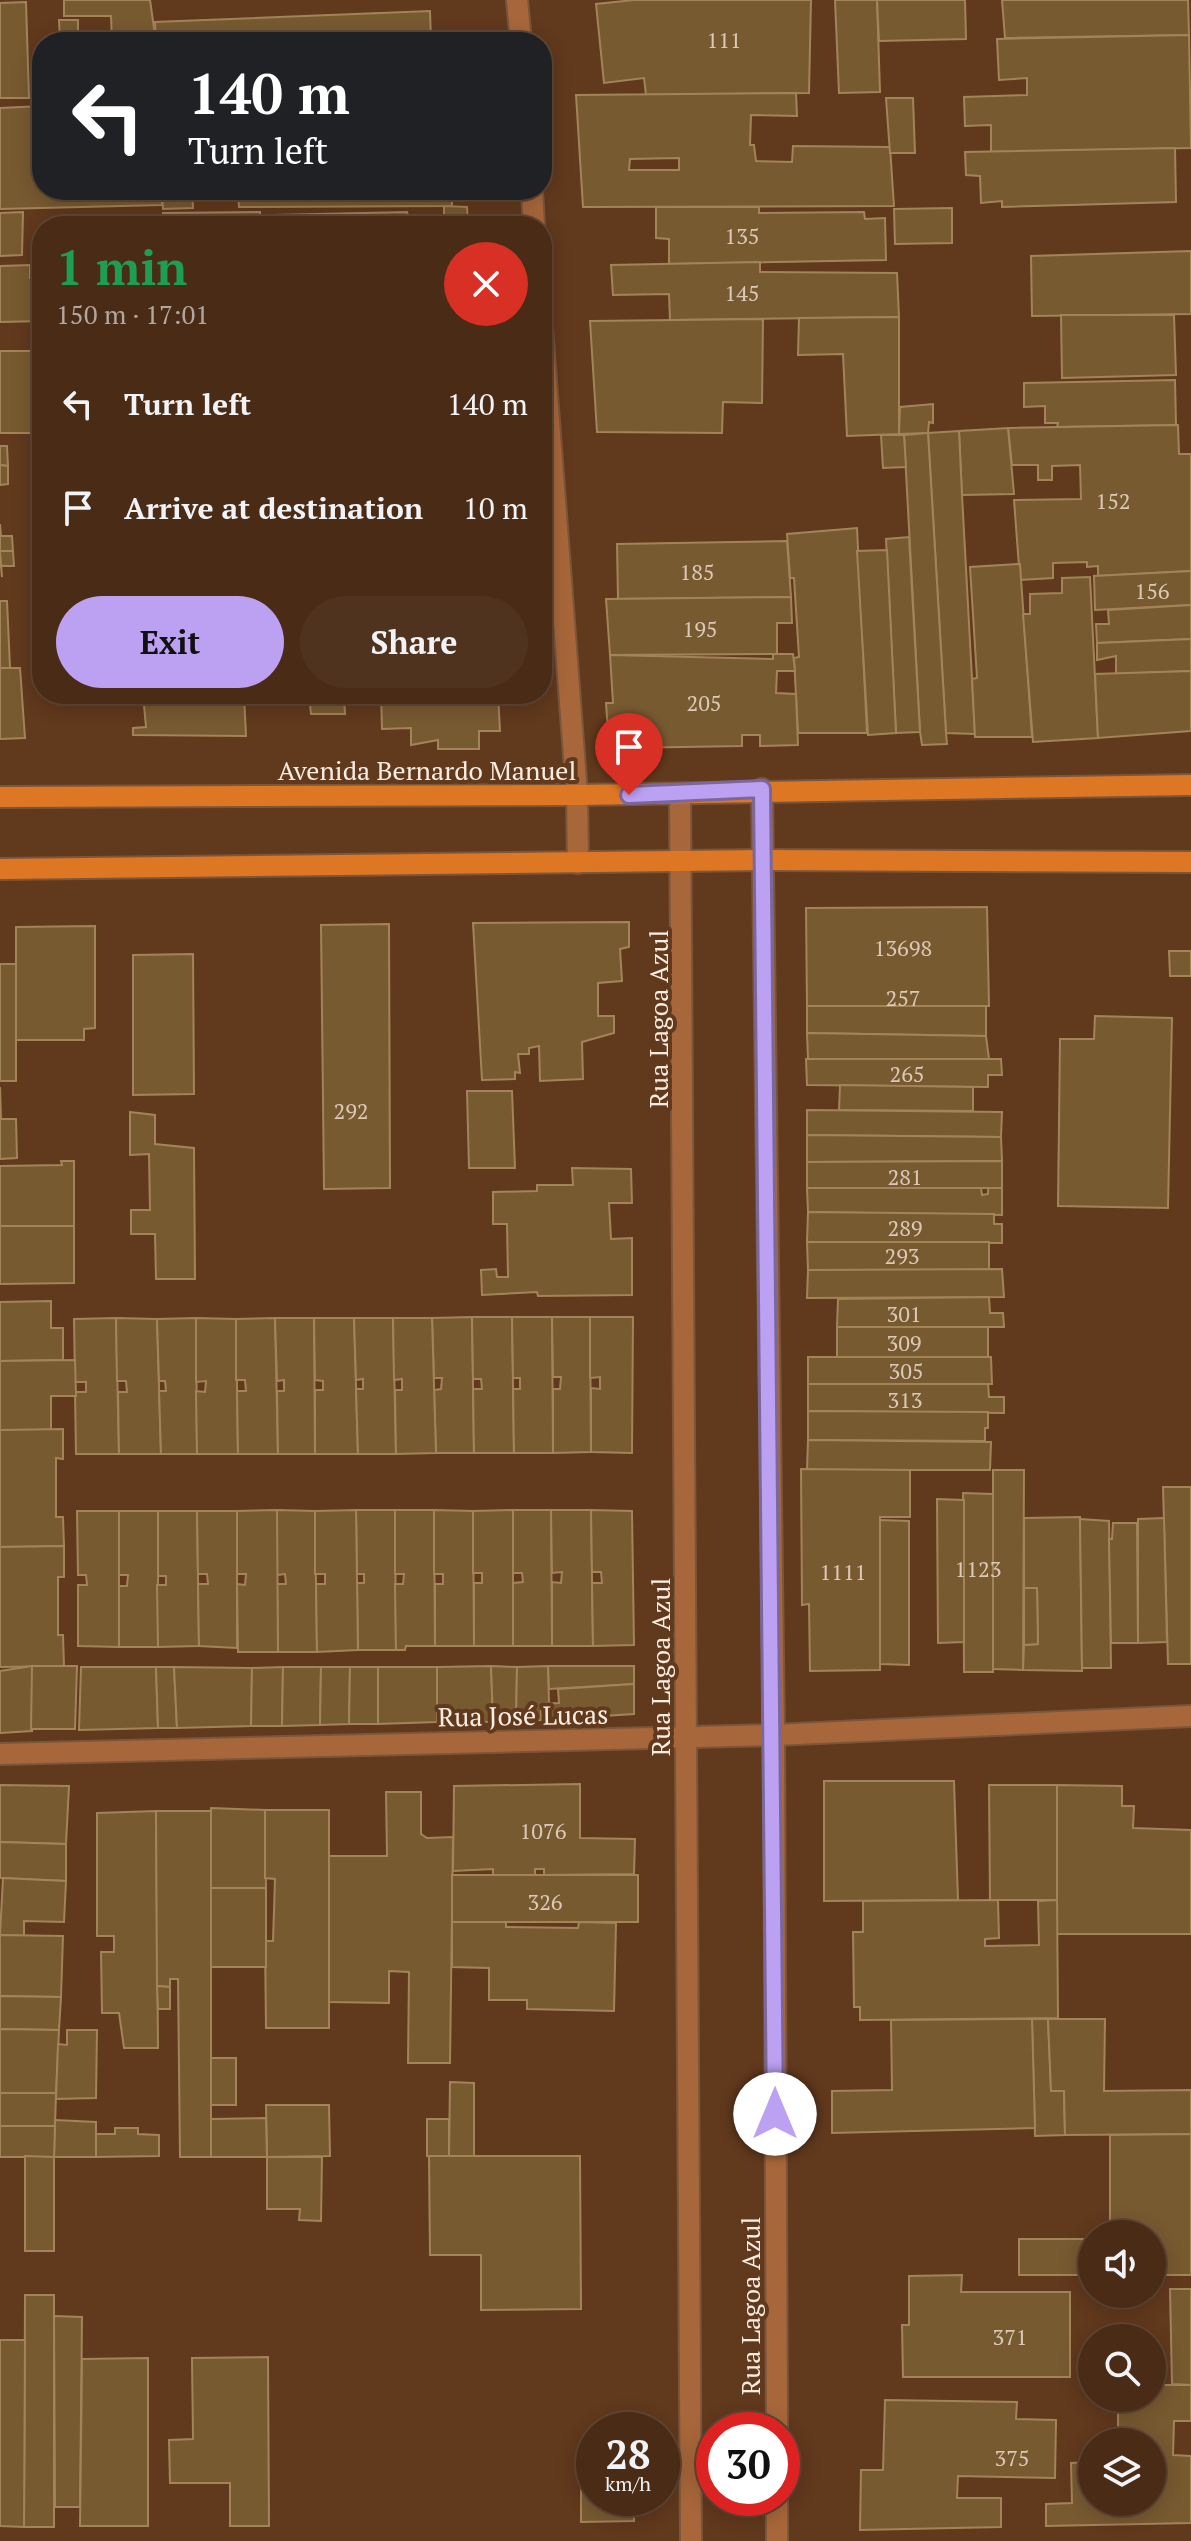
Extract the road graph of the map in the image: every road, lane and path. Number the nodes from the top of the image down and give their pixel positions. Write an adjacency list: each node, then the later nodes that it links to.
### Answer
1 (517, 0): 2 (street)
2 (520, 32)
3 (552, 461): 7 (street)
4 (1191, 785): 5 (street, Avenida Bernardo Manuel)
5 (762, 789): 6 (street, Avenida Bernardo Manuel); 9 (street, Rua Lagoa Azul)
6 (680, 794): 7 (street, Avenida Bernardo Manuel); 10 (street, Rua Lagoa Azul)
7 (577, 795): 8 (street, Avenida Bernardo Manuel); 12 (street)
8 (0, 797)
9 (765, 860): 10 (street); 11 (street); 15 (street, Rua Lagoa Azul)
10 (683, 862): 12 (street); 16 (street, Rua Lagoa Azul)
11 (1191, 862)
12 (578, 863): 13 (street)
13 (0, 869)
14 (1191, 1716): 15 (street, Rua José Lucas)
15 (774, 1735): 16 (street, Rua José Lucas); 18 (street, Rua Lagoa Azul)
16 (686, 1737): 17 (street, Rua José Lucas); 20 (street, Rua Lagoa Azul)
17 (0, 1754)
18 (777, 2412)
19 (777, 2516): 21 (street)
20 (691, 2541)
21 (777, 2541)

